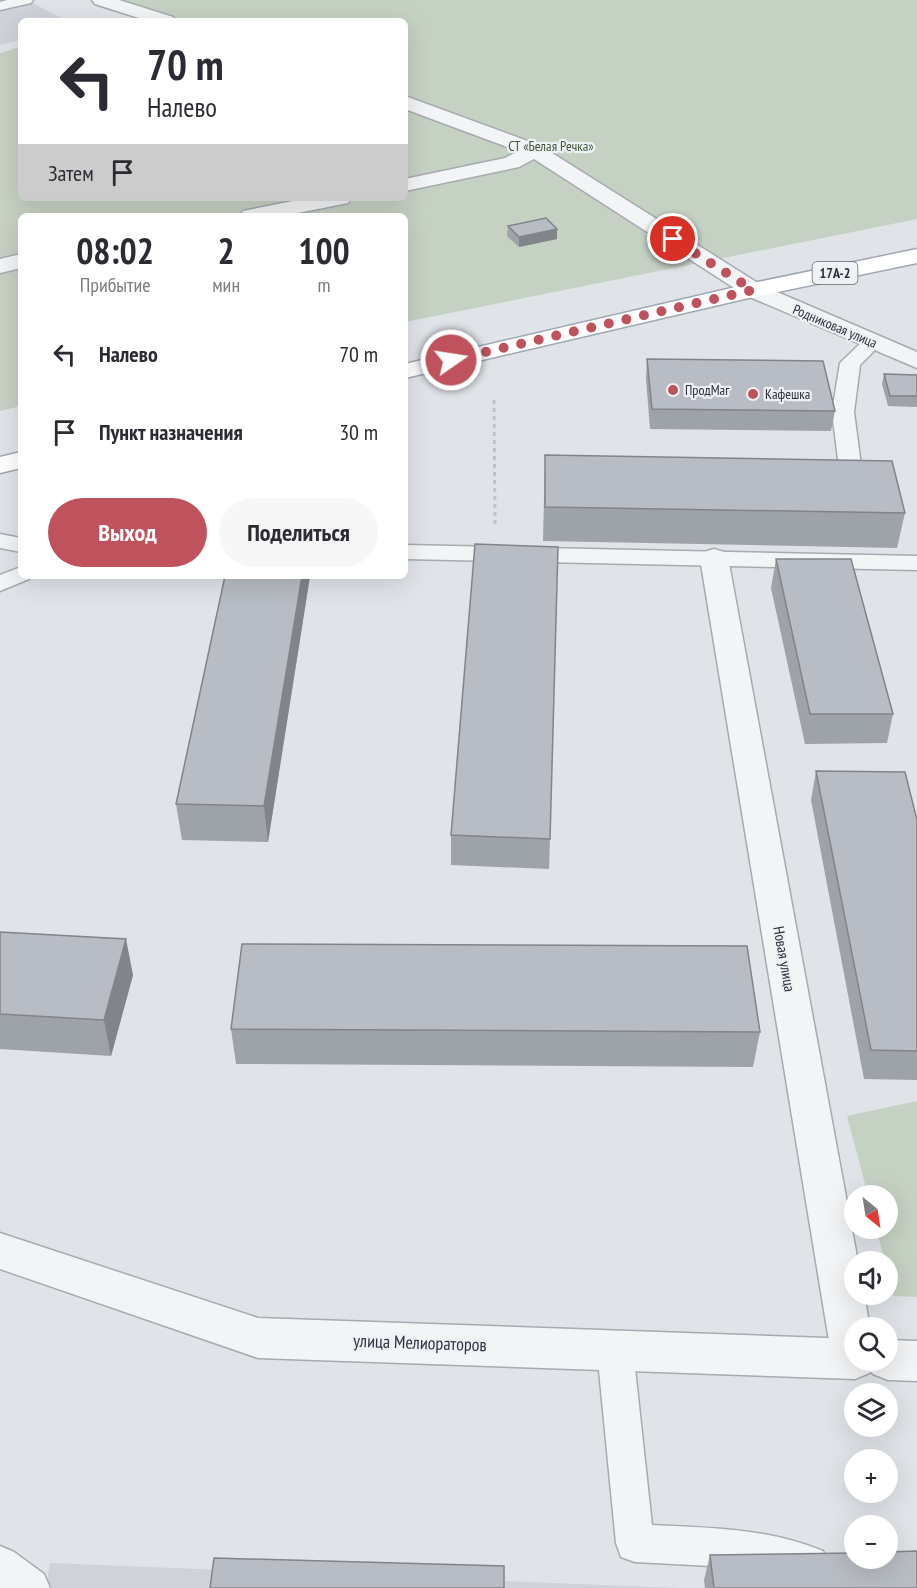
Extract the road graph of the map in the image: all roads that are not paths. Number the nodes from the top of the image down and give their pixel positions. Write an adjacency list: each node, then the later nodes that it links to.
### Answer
1 (26, 0): 3 (lane)
2 (101, 0): 4 (street)
3 (0, 6)
4 (158, 18)
5 (408, 103): 6 (street, Родниковая улица)
6 (534, 150): 7 (street); 13 (street, Родниковая улица)
7 (408, 184)
8 (325, 201): 9 (street)
9 (266, 213)
10 (917, 256): 13 (main road, 17А-2)
11 (18, 262): 12 (street)
12 (0, 266)
13 (753, 290): 14 (street, Родниковая улица); 16 (main road, 17А-2)
14 (873, 342): 15 (street, Родниковая улица); 19 (lane)
15 (917, 361)
16 (408, 370)
17 (18, 461): 18 (main road)
18 (0, 465)
19 (805, 474)
20 (0, 541): 21 (lane)
21 (18, 544)
22 (408, 552): 23 (lane)
23 (714, 558): 24 (lane); 28 (street, Новая улица)
24 (917, 563)
25 (18, 575): 26 (lane)
26 (0, 584)
27 (0, 1251): 29 (street, улица Мелиораторов)
28 (848, 1317)
29 (615, 1350): 30 (street, улица Мелиораторов); 33 (lane)
30 (844, 1359)
31 (898, 1360): 32 (street)
32 (917, 1361)
33 (810, 1565)
34 (0, 1566): 35 (lane)
35 (30, 1588)

